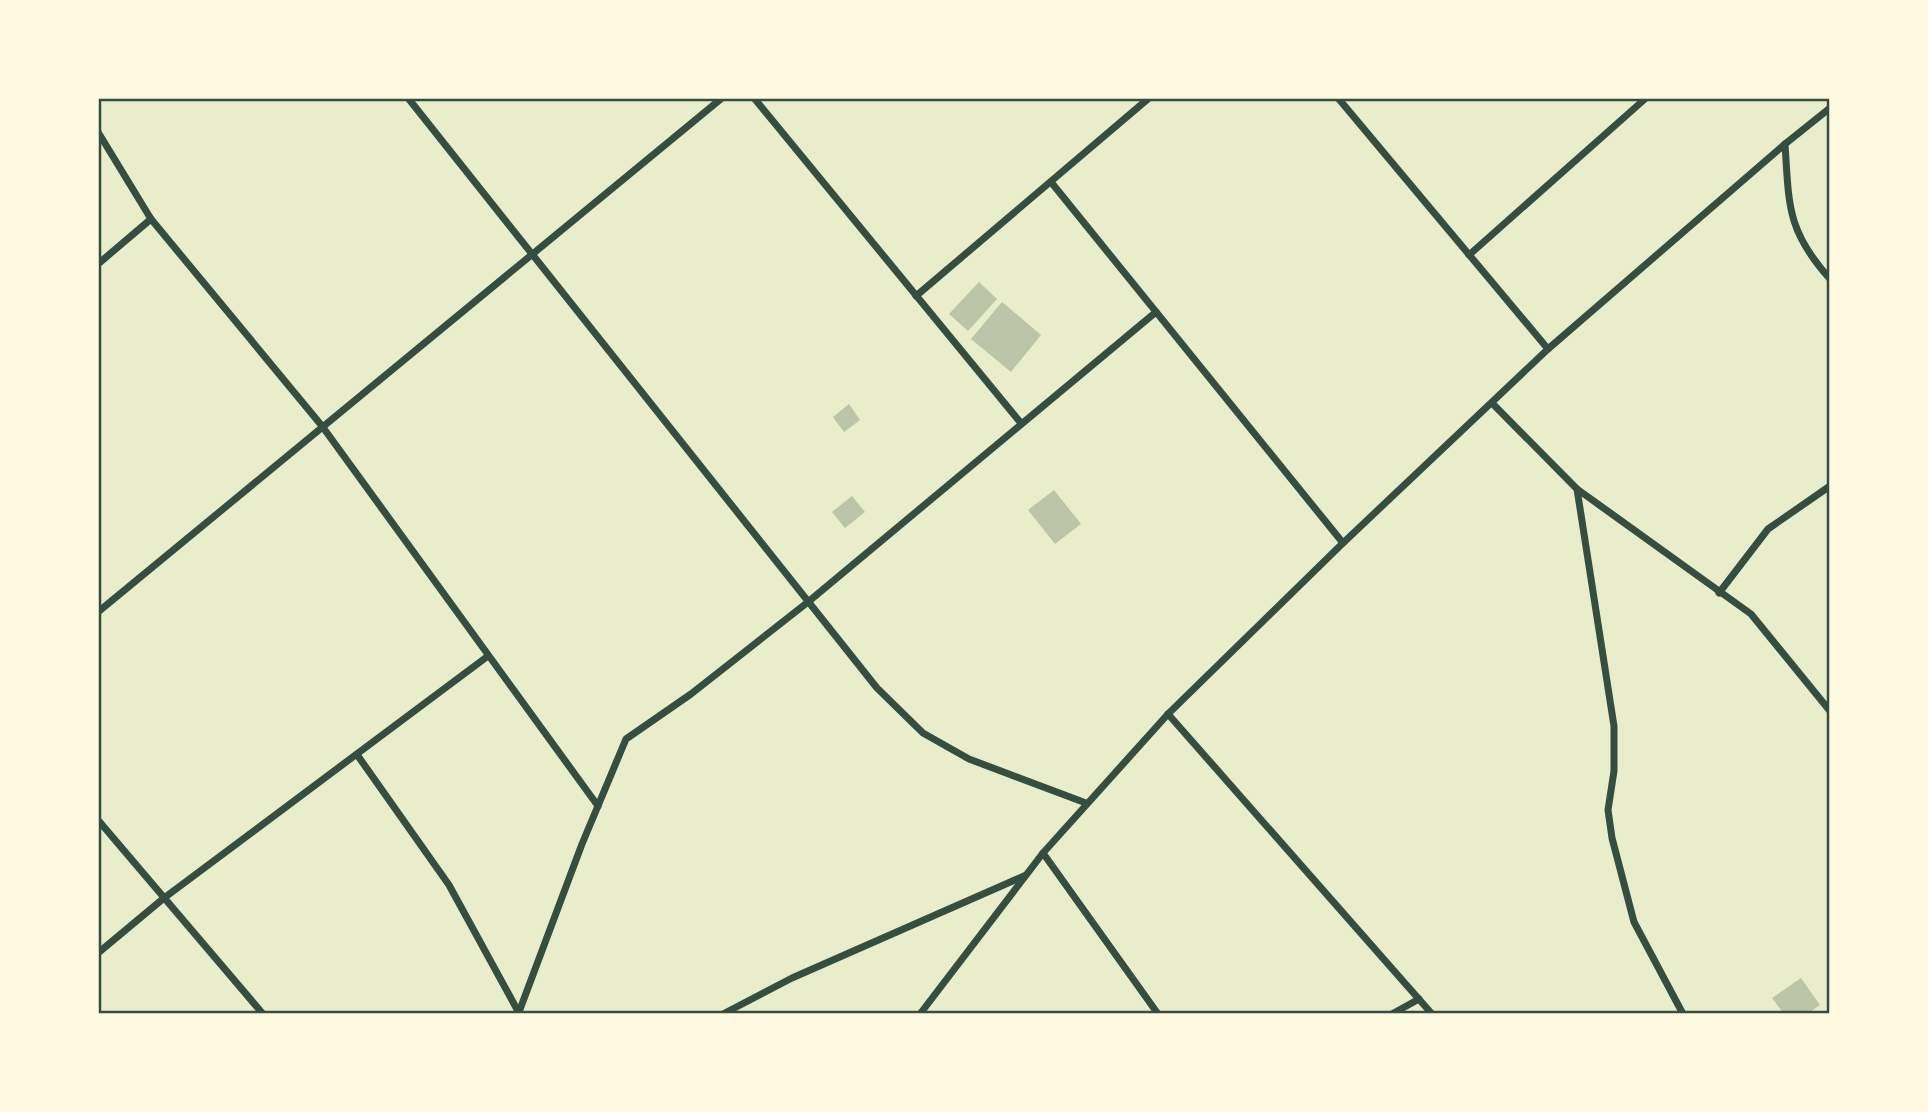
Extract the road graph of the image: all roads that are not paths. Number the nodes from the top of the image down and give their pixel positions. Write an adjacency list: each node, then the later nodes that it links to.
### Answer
1 (408, 98): 12 (street)
2 (722, 98): 12 (street)
3 (754, 98): 16 (street)
4 (1149, 98): 10 (street)
5 (1338, 98): 13 (street)
6 (1646, 98): 13 (street)
7 (1830, 108): 9 (street)
8 (98, 132): 11 (street)
9 (1785, 144): 15 (street); 18 (street)
10 (1051, 181): 16 (street); 17 (street)
11 (151, 219): 14 (street); 21 (street)
12 (531, 253): 21 (street); 26 (street)
13 (1469, 255): 18 (street)
14 (98, 264)
15 (1830, 279)
16 (916, 296): 20 (street)
17 (1156, 312): 20 (street); 24 (street)
18 (1548, 349): 19 (street)
19 (1492, 403): 23 (street); 24 (street)
20 (1020, 422): 26 (street)
21 (321, 426): 27 (street); 28 (street)
22 (1830, 486): 25 (street)
23 (1577, 489): 25 (street); 47 (street)
24 (1343, 543): 30 (street)
25 (1718, 593): 29 (street)
26 (808, 601): 32 (street); 33 (street)
27 (98, 612)
28 (488, 656): 31 (street); 33 (street)
29 (1830, 711)
30 (1168, 715): 32 (street); 39 (street)
31 (358, 756): 37 (street); 40 (street)
32 (1086, 803): 35 (street)
33 (598, 806): 40 (street)
34 (98, 820): 37 (street)
35 (1043, 853): 36 (street); 44 (street)
36 (1025, 876): 42 (street); 43 (street)
37 (164, 898): 38 (street); 41 (street)
38 (98, 953)
39 (1419, 999): 45 (street); 46 (street)
40 (519, 1013)
41 (263, 1014)
42 (723, 1014)
43 (920, 1014)
44 (1158, 1014)
45 (1392, 1014)
46 (1432, 1014)
47 (1683, 1014)

